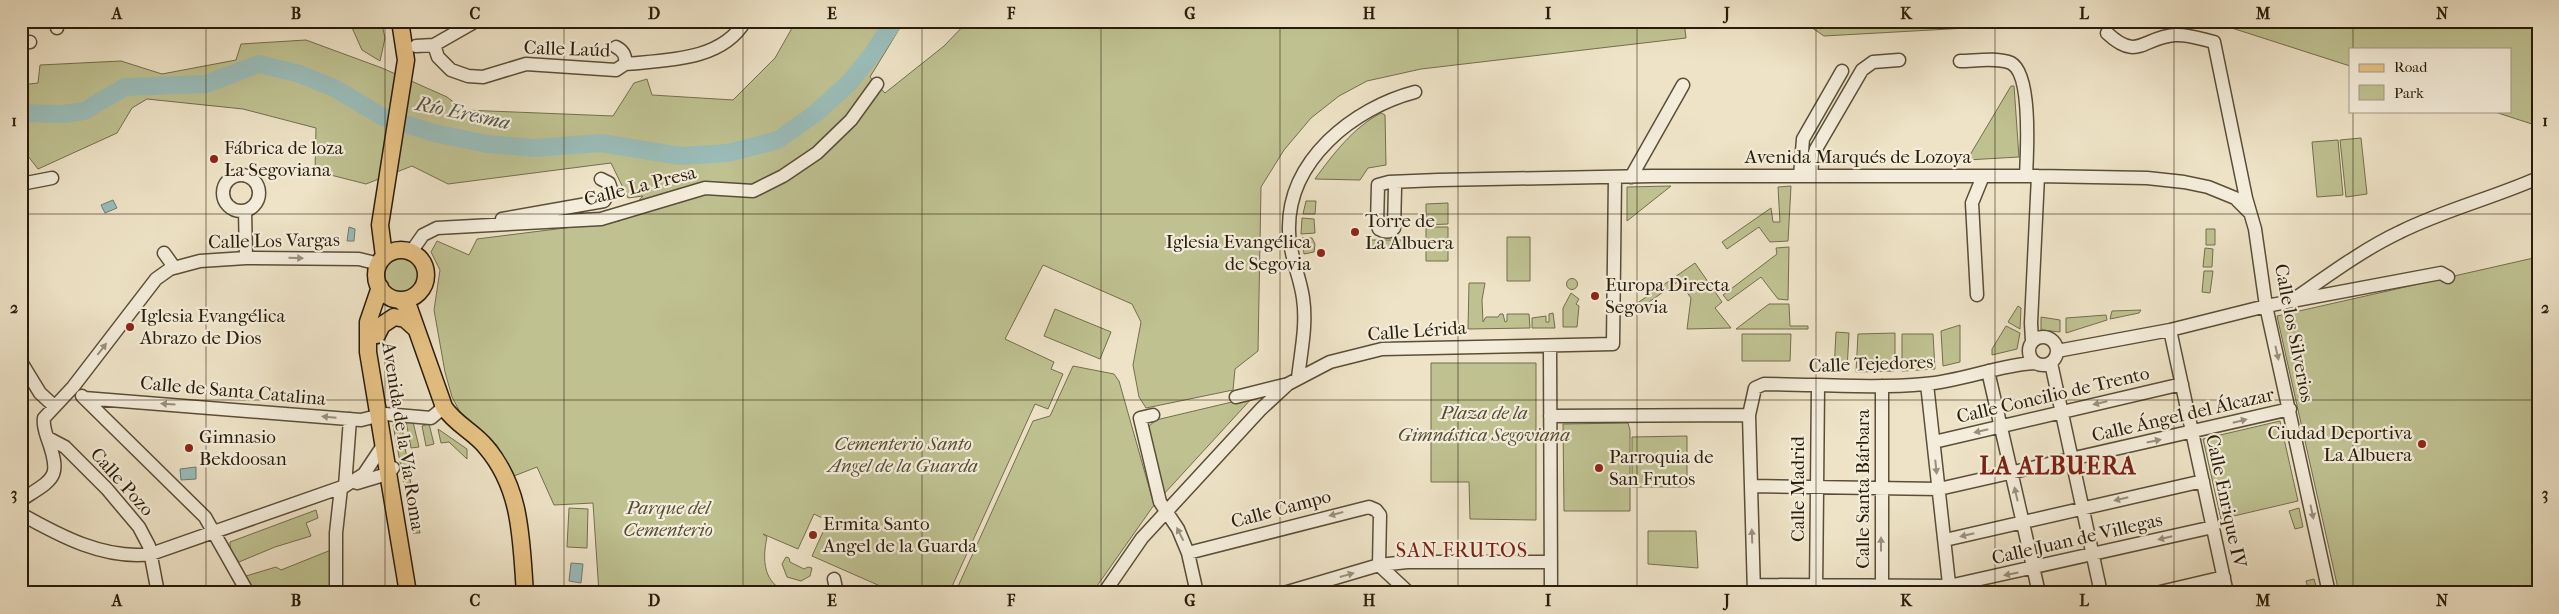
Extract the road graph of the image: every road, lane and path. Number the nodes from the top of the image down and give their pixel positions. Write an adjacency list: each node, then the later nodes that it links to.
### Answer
1 (400, 21): 10 (main road)
2 (410, 21): 10 (main road)
3 (476, 21): 6 (street)
4 (745, 21): 11 (street, Calle Laúd)
5 (2107, 32): 24 (street)
6 (434, 45): 10 (street); 11 (street, Calle Laúd)
7 (616, 47): 11 (street, Calle Laúd)
8 (1899, 60): 16 (street)
9 (1960, 61): 18 (street)
10 (410, 64): 33 (main road)
11 (625, 64)
12 (1842, 71): 16 (street)
13 (877, 84): 31 (street, Calle La Presa)
14 (1683, 85): 20 (street)
15 (1415, 92): 51 (street)
16 (1806, 176): 17 (street, Avenida Marqués de Lozoya); 20 (street, Avenida Marqués de Lozoya)
17 (1983, 176): 18 (street, Avenida Marqués de Lozoya); 39 (street)
18 (2032, 176): 27 (street, Avenida Marqués de Lozoya); 46 (street)
19 (1615, 177): 20 (street, Avenida Marqués de Lozoya); 26 (street, Avenida Marqués de Lozoya); 45 (street, Calle Lérida)
20 (1631, 177)
21 (52, 178): 25 (street)
22 (2538, 178): 40 (street)
23 (601, 179): 31 (street)
24 (2243, 180): 27 (street); 28 (street)
25 (21, 184)
26 (1394, 186)
27 (2220, 192): 28 (street, Avenida Marqués de Lozoya)
28 (2243, 200): 30 (street, Avenida Marqués de Lozoya)
29 (244, 211): 34 (street)
30 (2250, 214): 41 (street, Calle los Silverios)
31 (475, 224): 33 (street, Calle La Presa)
32 (164, 253): 35 (street)
33 (392, 256): 34 (street, Calle Los Vargas, one-way to 33); 37 (main road); 38 (main road)
34 (246, 258): 35 (street, Calle Los Vargas)
35 (174, 267): 56 (street, Calle Los Vargas, one-way to 35)
36 (2445, 275): 40 (street)
37 (421, 290): 38 (main road); 49 (main road)
38 (390, 295): 42 (main road); 44 (main road, Avenida de la Vía Roma); 63 (main road, Avenida de la Vía Roma)
39 (1977, 295)
40 (2292, 301): 41 (street)
41 (2266, 306): 43 (street); 61 (street, Calle los Silverios, one-way to 61)
42 (416, 328): 44 (main road); 49 (main road)
43 (2170, 330): 47 (street); 53 (street, Calle Enrique IV)
44 (377, 335): 63 (main road, Avenida de la Vía Roma)
45 (1550, 346): 51 (street, Calle Lérida); 66 (street)
46 (2032, 352): 47 (street); 47 (street); 50 (street, Calle Tejedores)
47 (2054, 357): 62 (street)
48 (21, 362): 59 (street)
49 (432, 371): 60 (main road)
50 (1988, 371): 52 (street, Calle Tejedores); 68 (street)
51 (1293, 381): 57 (street); 84 (street, Calle Lérida)
52 (1927, 384): 55 (street, Calle Tejedores); 71 (street)
53 (2182, 384): 62 (street, Calle Concilio de Trento, one-way to 62); 69 (street, Calle Enrique IV)
54 (1818, 386): 55 (street, Calle Tejedores); 65 (street, Calle Tejedores); 79 (street, Calle Madrid)
55 (1882, 386): 80 (street, Calle Santa Bárbara)
56 (73, 387): 58 (street); 59 (street, Calle Los Vargas)
57 (1236, 397)
58 (84, 398): 67 (street, Calle de Santa Catalina, one-way to 58); 88 (street)
59 (54, 406): 70 (street)
60 (444, 407): 63 (street, Calle de Santa Catalina); 108 (main road)
61 (2290, 409): 69 (street, Calle Ángel del Álcazar, one-way to 61); 118 (street, Calle los Silverios, one-way to 118)
62 (2062, 412): 68 (street, Calle Concilio de Trento); 73 (street)
63 (381, 415): 67 (street, Calle de Santa Catalina); 72 (main road, Avenida de la Vía Roma); 74 (main road, Avenida de la Vía Roma)
64 (1153, 415): 84 (street)
65 (1749, 415): 66 (street); 77 (street)
66 (1550, 416): 93 (street)
67 (350, 419): 78 (street)
68 (2001, 426): 71 (street, Calle Concilio de Trento, one-way to 71); 75 (street)
69 (2192, 433): 73 (street, Calle Ángel del Álcazar, one-way to 69); 76 (street, Calle Enrique IV)
70 (48, 438): 82 (street); 91 (street, Calle Pozo)
71 (1934, 442): 81 (street, one-way to 81)
72 (382, 447): 74 (main road, Avenida de la Vía Roma); 78 (street)
73 (2072, 460): 75 (street, Calle Ángel del Álcazar); 83 (street)
74 (391, 470): 78 (street); 106 (main road, Avenida de la Vía Roma); 107 (main road, Avenida de la Vía Roma)
75 (2012, 473): 81 (street, Calle Ángel del Álcazar); 86 (street, one-way to 75)
76 (2203, 481): 83 (street, one-way to 83); 87 (street, Calle Enrique IV)
77 (1751, 486): 79 (street, Calle Ángel del Álcazar); 99 (street, one-way to 77)
78 (343, 487): 88 (street); 105 (street)
79 (1817, 487): 80 (street, Calle Ángel del Álcazar); 98 (street, Calle Madrid)
80 (1881, 488): 81 (street, Calle Ángel del Álcazar); 100 (street, Calle Santa Bárbara, one-way to 80)
81 (1939, 489): 89 (street)
82 (21, 500)
83 (2083, 508): 86 (street); 92 (street)
84 (1165, 512): 90 (street, one-way to 84); 110 (street, Calle Lérida)
85 (21, 514): 91 (street)
86 (2023, 522): 89 (street, one-way to 89); 95 (street)
87 (2213, 527): 92 (street, Calle Juan de Villegas, one-way to 92); 96 (street, Calle Enrique IV)
88 (216, 533): 91 (street); 104 (street)
89 (1945, 540): 101 (street)
90 (1188, 552): 94 (street, Calle Campo, one-way to 90); 111 (street)
91 (151, 554): 103 (street, Calle Pozo)
92 (2093, 555): 95 (street, Calle Juan de Villegas); 115 (street)
93 (1551, 562): 94 (street); 113 (street)
94 (1379, 566): 102 (street); 112 (street, one-way to 94)
95 (2033, 569): 101 (street, Calle Juan de Villegas, one-way to 101); 114 (street)
96 (2224, 578): 116 (street); 117 (street, Calle Enrique IV)
97 (834, 579): 109 (street)
98 (1816, 588): 99 (street, Calle Juan de Villegas); 100 (street, Calle Juan de Villegas)
99 (1754, 589)
100 (1882, 589): 101 (street, Calle Juan de Villegas)
101 (1950, 590)
102 (1408, 592)
103 (158, 593)
104 (248, 593)
105 (336, 593)
106 (408, 593)
107 (415, 593)
108 (525, 593)
109 (837, 593)
110 (1104, 593)
111 (1197, 593)
112 (1284, 593)
113 (1551, 593)
114 (2038, 593)
115 (2101, 593)
116 (2156, 593)
117 (2227, 593)
118 (2329, 593)

